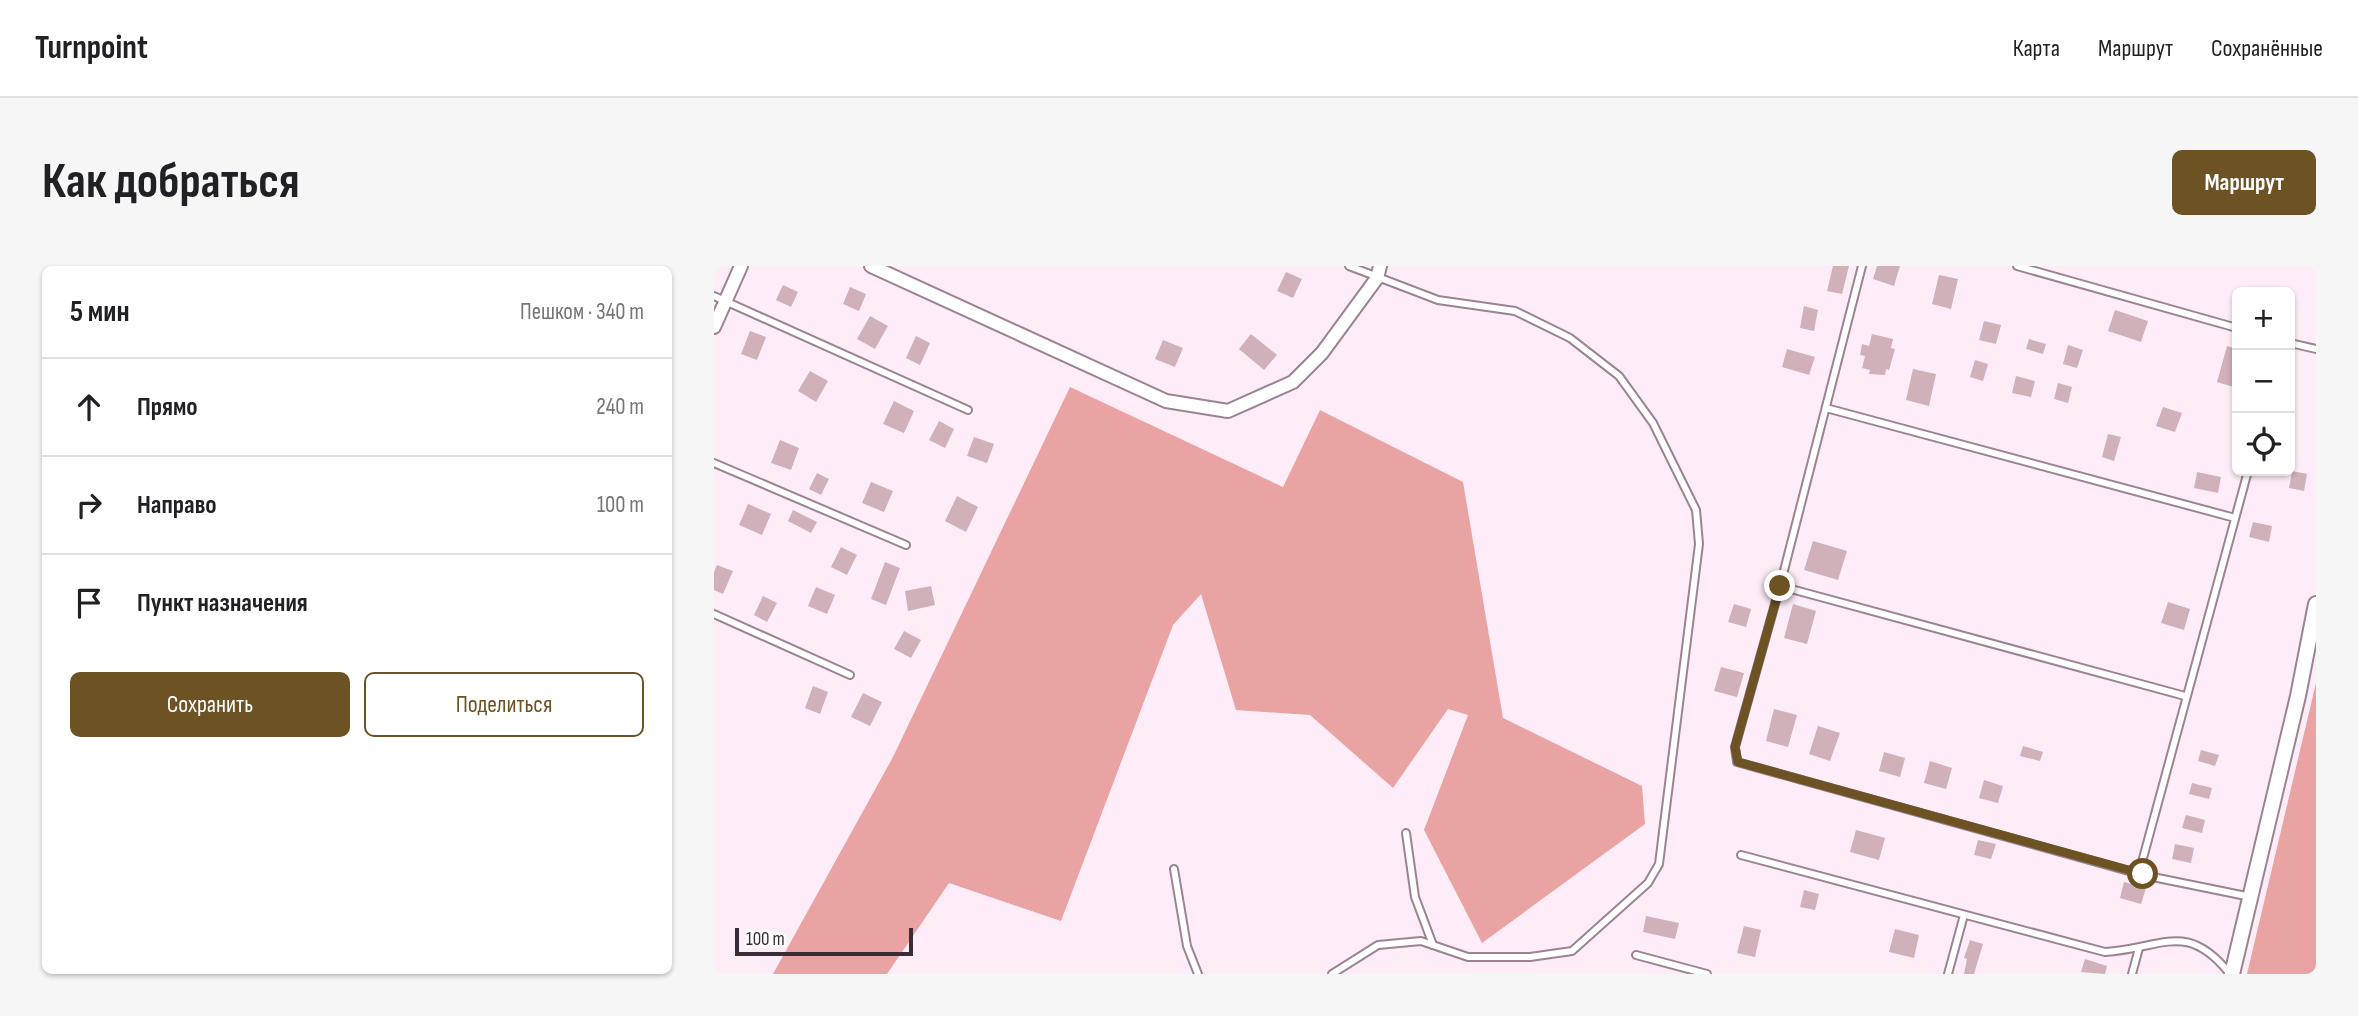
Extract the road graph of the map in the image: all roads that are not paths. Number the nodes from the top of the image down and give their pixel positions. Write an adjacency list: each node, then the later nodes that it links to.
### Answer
1 (741, 266): 7 (street)
2 (871, 266): 6 (street)
3 (1349, 266): 6 (lane)
4 (1862, 266): 12 (lane)
5 (2017, 266): 9 (lane)
6 (1378, 272): 29 (lane)
7 (720, 298): 8 (street); 13 (lane)
8 (714, 327)
9 (2232, 327)
10 (2295, 344): 11 (lane)
11 (2316, 349)
12 (1826, 408): 16 (lane); 18 (lane)
13 (968, 410)
14 (714, 463): 17 (lane)
15 (2247, 476): 16 (lane)
16 (2235, 518): 22 (lane)
17 (906, 545)
18 (1780, 586): 22 (lane); 26 (lane)
19 (2316, 604): 27 (street)
20 (714, 614): 21 (lane)
21 (850, 675)
22 (2185, 696): 26 (lane)
23 (1406, 833): 29 (lane)
24 (1741, 855): 28 (lane)
25 (1174, 869): 32 (lane)
26 (2139, 873): 27 (lane)
27 (2252, 897): 37 (street)
28 (1964, 915): 30 (lane); 35 (lane)
29 (1433, 945): 33 (lane)
30 (2138, 948): 36 (lane); 37 (lane)
31 (1636, 955): 34 (lane)
32 (1198, 974)
33 (1332, 974)
34 (1707, 974)
35 (1948, 974)
36 (2132, 974)
37 (2231, 974)

